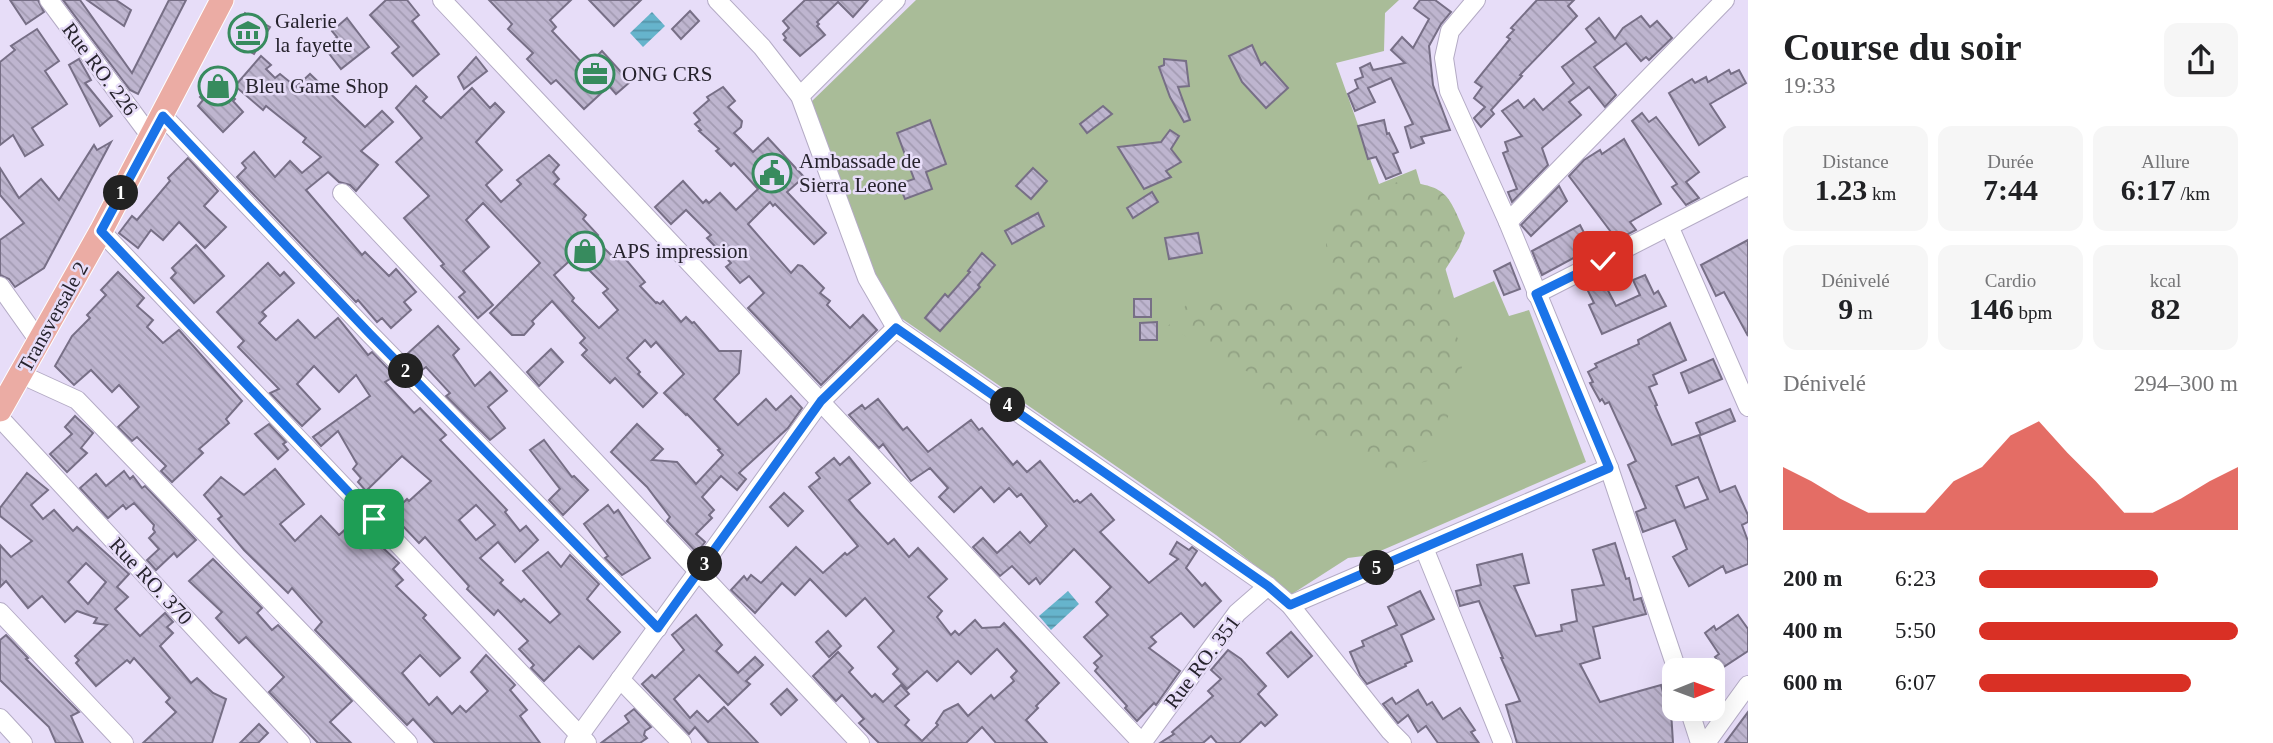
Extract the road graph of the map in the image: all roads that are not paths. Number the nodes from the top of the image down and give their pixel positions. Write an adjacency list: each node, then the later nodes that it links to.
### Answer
1 (49, 0): 10 (street, Rue RO. 226)
2 (222, 0): 9 (main road, Transversale 2)
3 (442, 0): 21 (street)
4 (718, 0): 8 (street)
5 (896, 0): 8 (street)
6 (1476, 0): 13 (street)
7 (1725, 0): 13 (street)
8 (800, 96): 18 (street)
9 (163, 116): 10 (main road, Transversale 2); 31 (street)
10 (151, 137): 15 (main road, Transversale 2)
11 (1748, 186): 14 (street)
12 (342, 192): 27 (street)
13 (1508, 222): 17 (street)
14 (1670, 228): 17 (street); 22 (street)
15 (101, 231): 19 (main road, Transversale 2); 37 (street)
16 (0, 286): 19 (street)
17 (1536, 294): 25 (street)
18 (896, 328): 21 (street); 28 (street)
19 (39, 341): 20 (main road, Transversale 2)
20 (20, 374): 23 (main road, Transversale 2); 41 (street)
21 (821, 401): 27 (street); 44 (street)
22 (1748, 407)
23 (0, 410)
24 (0, 418): 40 (street, Rue RO. 370)
25 (1609, 468): 26 (street); 32 (street)
26 (1424, 548): 29 (street); 46 (street)
27 (698, 573): 31 (street); 43 (street)
28 (1268, 586): 29 (street); 44 (street, Rue RO. 351)
29 (1290, 605): 45 (street)
30 (0, 612): 39 (street)
31 (658, 628): 33 (street)
32 (1673, 658)
33 (620, 679): 37 (street); 42 (street)
34 (1748, 685): 48 (street)
35 (0, 718): 38 (street)
36 (1693, 721): 47 (street)
37 (580, 740)
38 (23, 743)
39 (124, 743)
40 (301, 743)
41 (408, 743)
42 (682, 743)
43 (860, 743)
44 (1142, 743)
45 (1402, 743)
46 (1503, 743)
47 (1700, 743)
48 (1706, 743)

